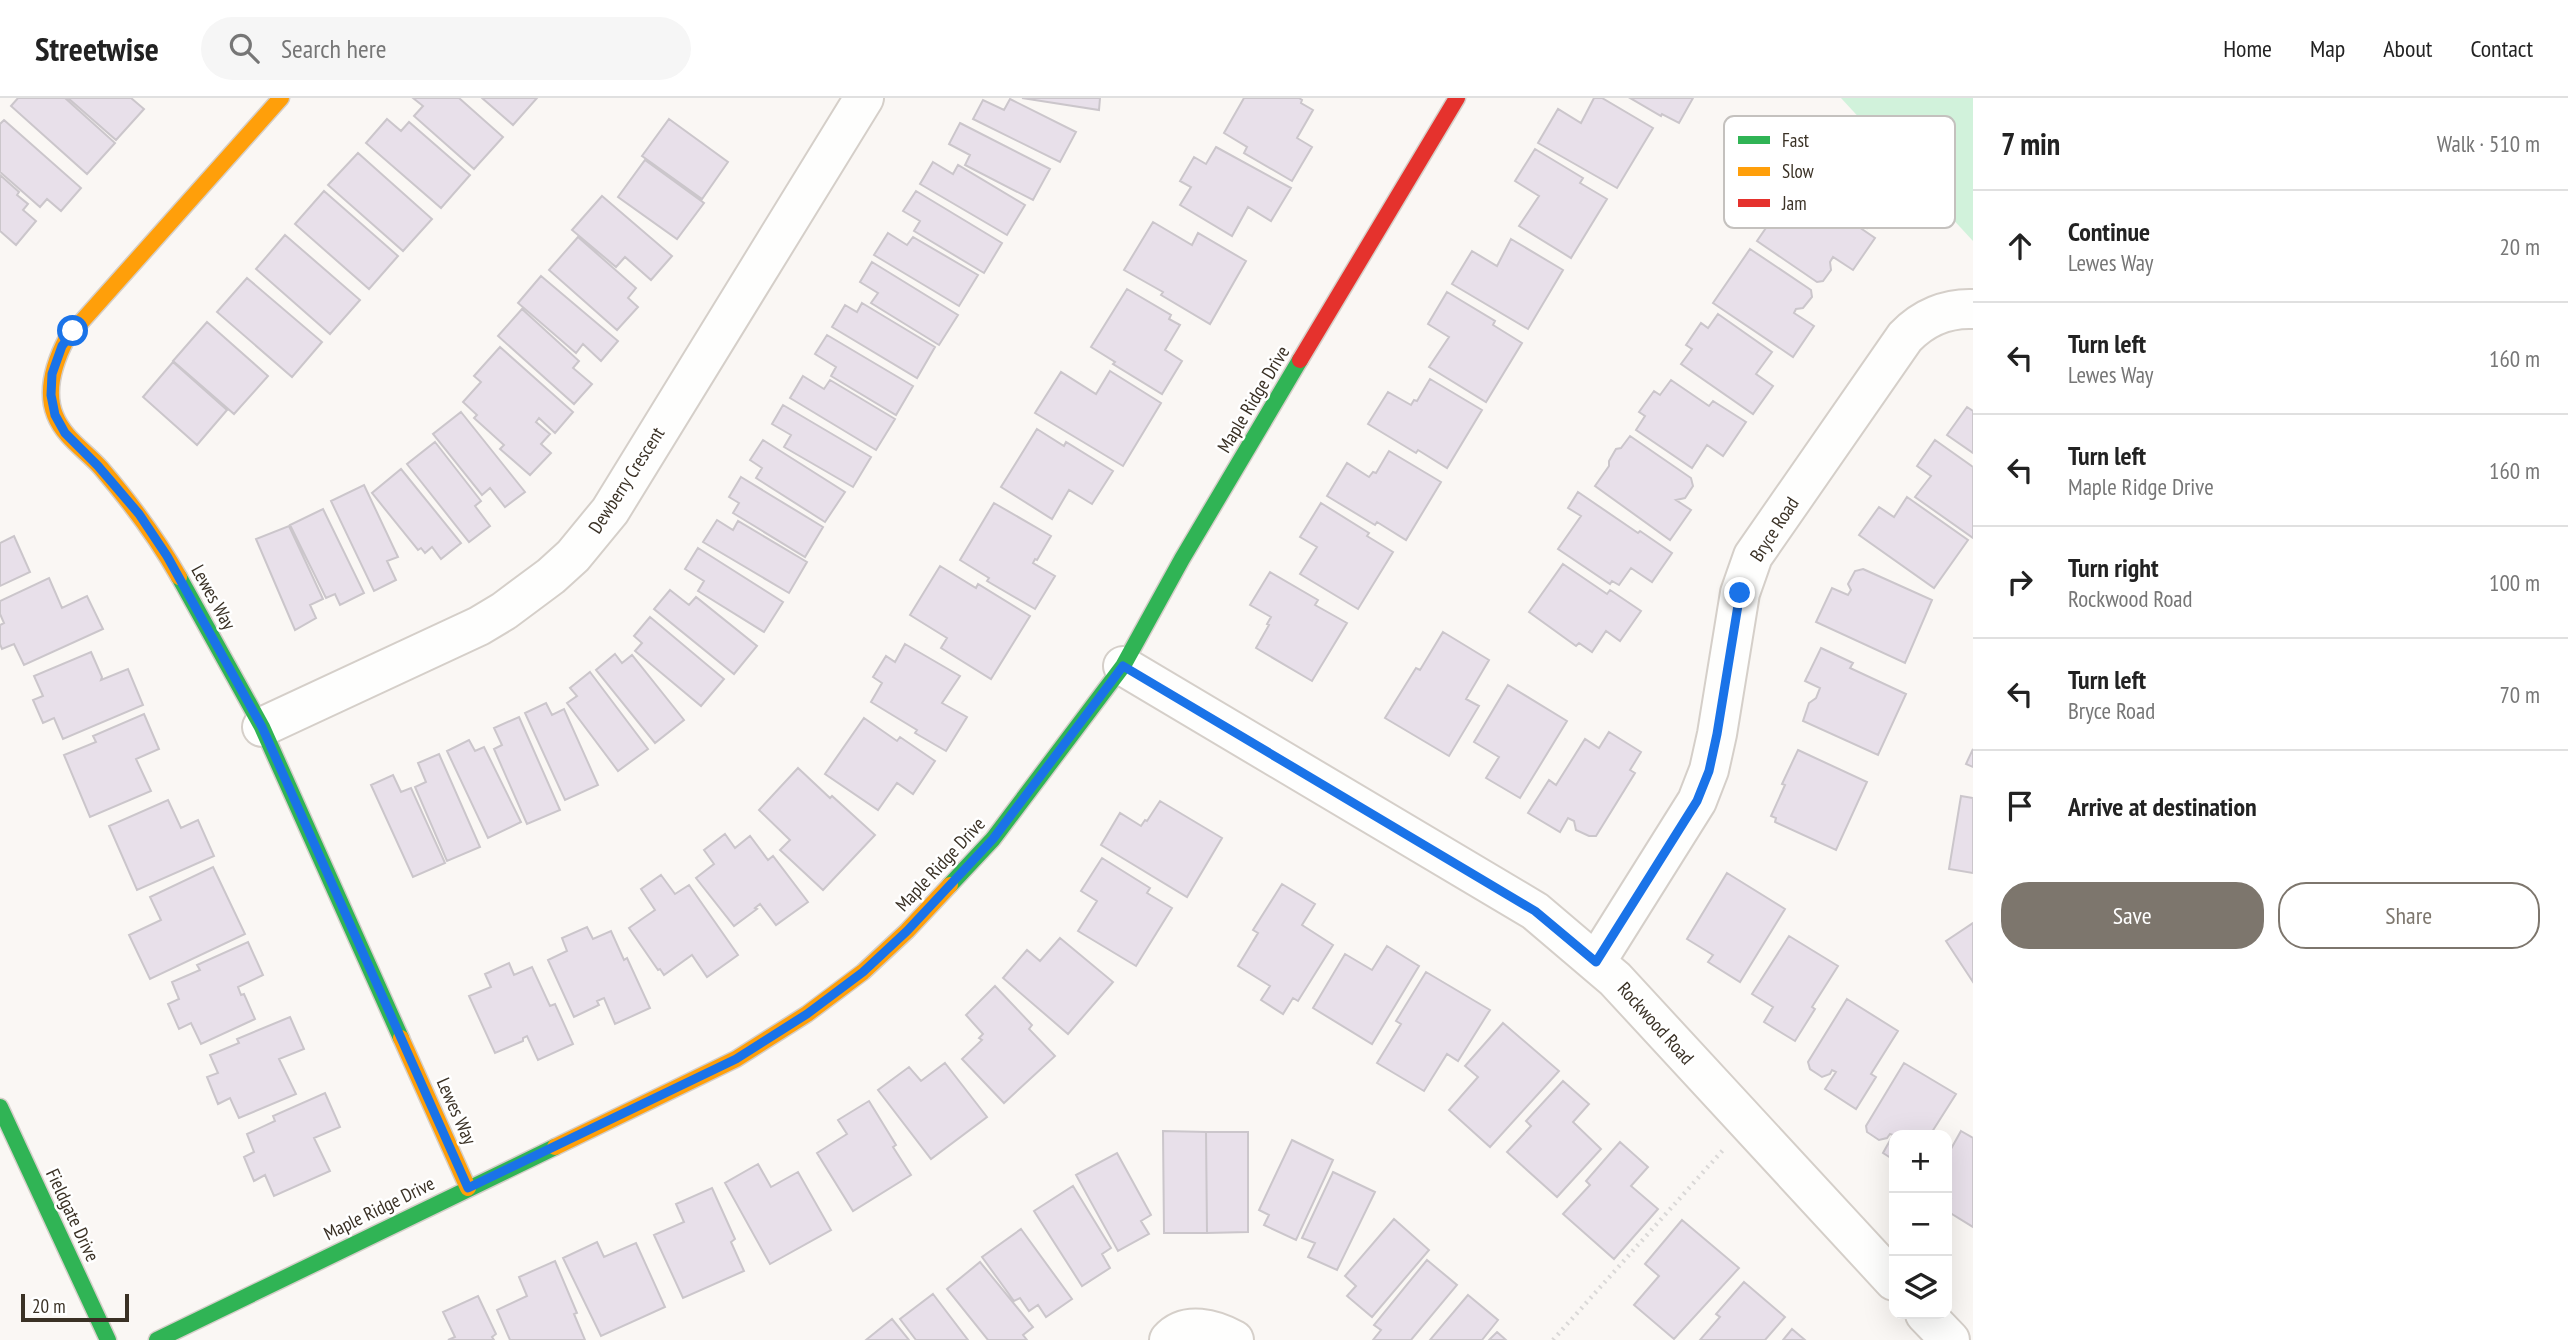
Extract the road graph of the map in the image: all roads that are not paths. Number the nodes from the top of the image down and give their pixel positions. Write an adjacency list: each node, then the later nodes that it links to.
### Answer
1 (281, 98): 6 (street, Lewes Way)
2 (864, 98): 6 (street, Dewberry Crescent)
3 (1457, 98): 5 (street, Maple Ridge Drive)
4 (1973, 309): 7 (street, Bryce Road)
5 (1123, 666): 7 (street, Rockwood Road); 9 (street, Maple Ridge Drive)
6 (262, 727): 9 (street, Lewes Way)
7 (1596, 962): 10 (street, Rockwood Road)
8 (0, 1107): 12 (street, Fieldgate Drive)
9 (468, 1188): 13 (street, Maple Ridge Drive)
10 (1889, 1276)
11 (1930, 1319): 16 (street)
12 (108, 1340)
13 (157, 1340)
14 (1169, 1340): 15 (street)
15 (1234, 1340)
16 (1950, 1340)

